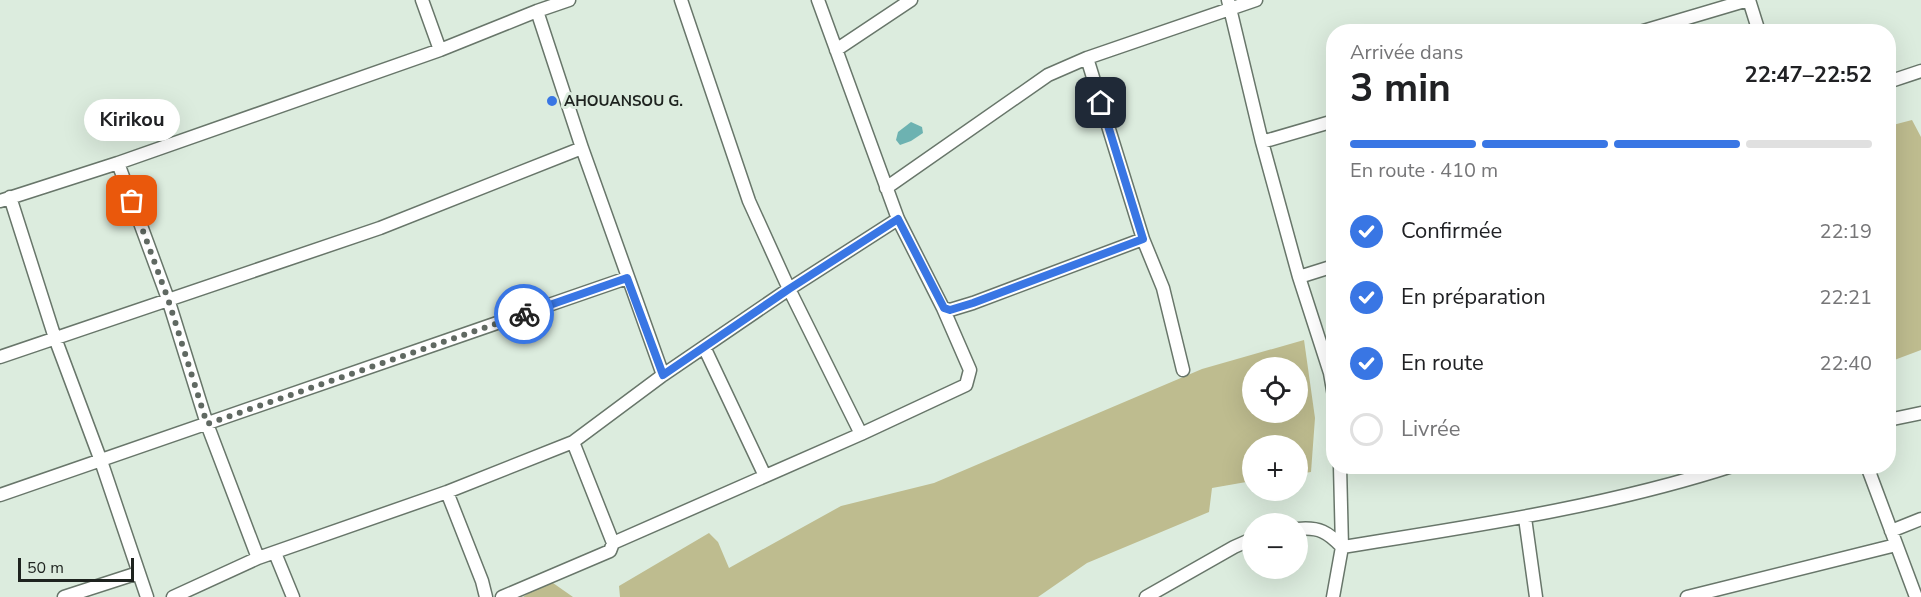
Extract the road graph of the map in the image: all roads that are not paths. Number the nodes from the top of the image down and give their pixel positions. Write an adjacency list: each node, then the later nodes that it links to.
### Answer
1 (422, 0): 12 (street)
2 (569, 0): 9 (street)
3 (681, 0): 28 (street)
4 (818, 0): 13 (street)
5 (911, 0): 13 (street)
6 (1256, 0): 8 (street)
7 (1749, 0): 10 (street); 11 (street)
8 (1230, 4): 14 (street); 18 (street)
9 (537, 11): 12 (street); 19 (street)
10 (1667, 24)
11 (1756, 24)
12 (440, 50): 20 (street)
13 (836, 50): 21 (street)
14 (1087, 57): 21 (street); 24 (street)
15 (1921, 71): 16 (street)
16 (1896, 79)
17 (1326, 123): 18 (street)
18 (1262, 142): 26 (street)
19 (582, 148): 27 (street); 29 (street)
20 (118, 163): 22 (street); 29 (street)
21 (886, 188): 23 (street)
22 (5, 199): 31 (street)
23 (898, 219): 28 (street); 30 (street)
24 (1143, 239): 30 (street); 35 (street)
25 (1326, 269): 26 (street)
26 (1299, 277): 34 (street)
27 (627, 278): 36 (street); 39 (street)
28 (789, 289): 32 (street); 40 (street)
29 (168, 299): 31 (street); 39 (street)
30 (944, 308): 40 (street)
31 (55, 338): 33 (street); 42 (street)
32 (705, 349): 36 (street); 46 (street)
33 (0, 357)
34 (1326, 361)
35 (1183, 370)
36 (663, 375): 41 (street)
37 (1921, 412): 38 (street)
38 (1896, 418)
39 (207, 424): 42 (street); 58 (street)
40 (861, 434): 46 (street)
41 (573, 442): 47 (street); 53 (street)
42 (101, 461): 48 (street); 59 (street)
43 (1340, 474): 56 (street)
44 (1707, 474): 49 (street)
45 (1870, 474): 52 (street)
46 (765, 476): 53 (street)
47 (447, 492): 57 (street); 64 (street)
48 (0, 495)
49 (1525, 518): 56 (street); 68 (street)
50 (1921, 519): 52 (street)
51 (1308, 528): 56 (street)
52 (1891, 531): 55 (street)
53 (614, 543): 65 (street)
54 (1242, 543): 66 (street)
55 (1896, 545): 69 (street); 70 (street)
56 (1342, 547): 67 (street)
57 (275, 553): 58 (street); 63 (street)
58 (258, 558): 62 (street)
59 (138, 573): 60 (street); 61 (street)
60 (64, 597)
61 (147, 597)
62 (173, 597)
63 (293, 597)
64 (486, 597)
65 (502, 597)
66 (1146, 597)
67 (1333, 597)
68 (1536, 597)
69 (1687, 597)
70 (1916, 597)

